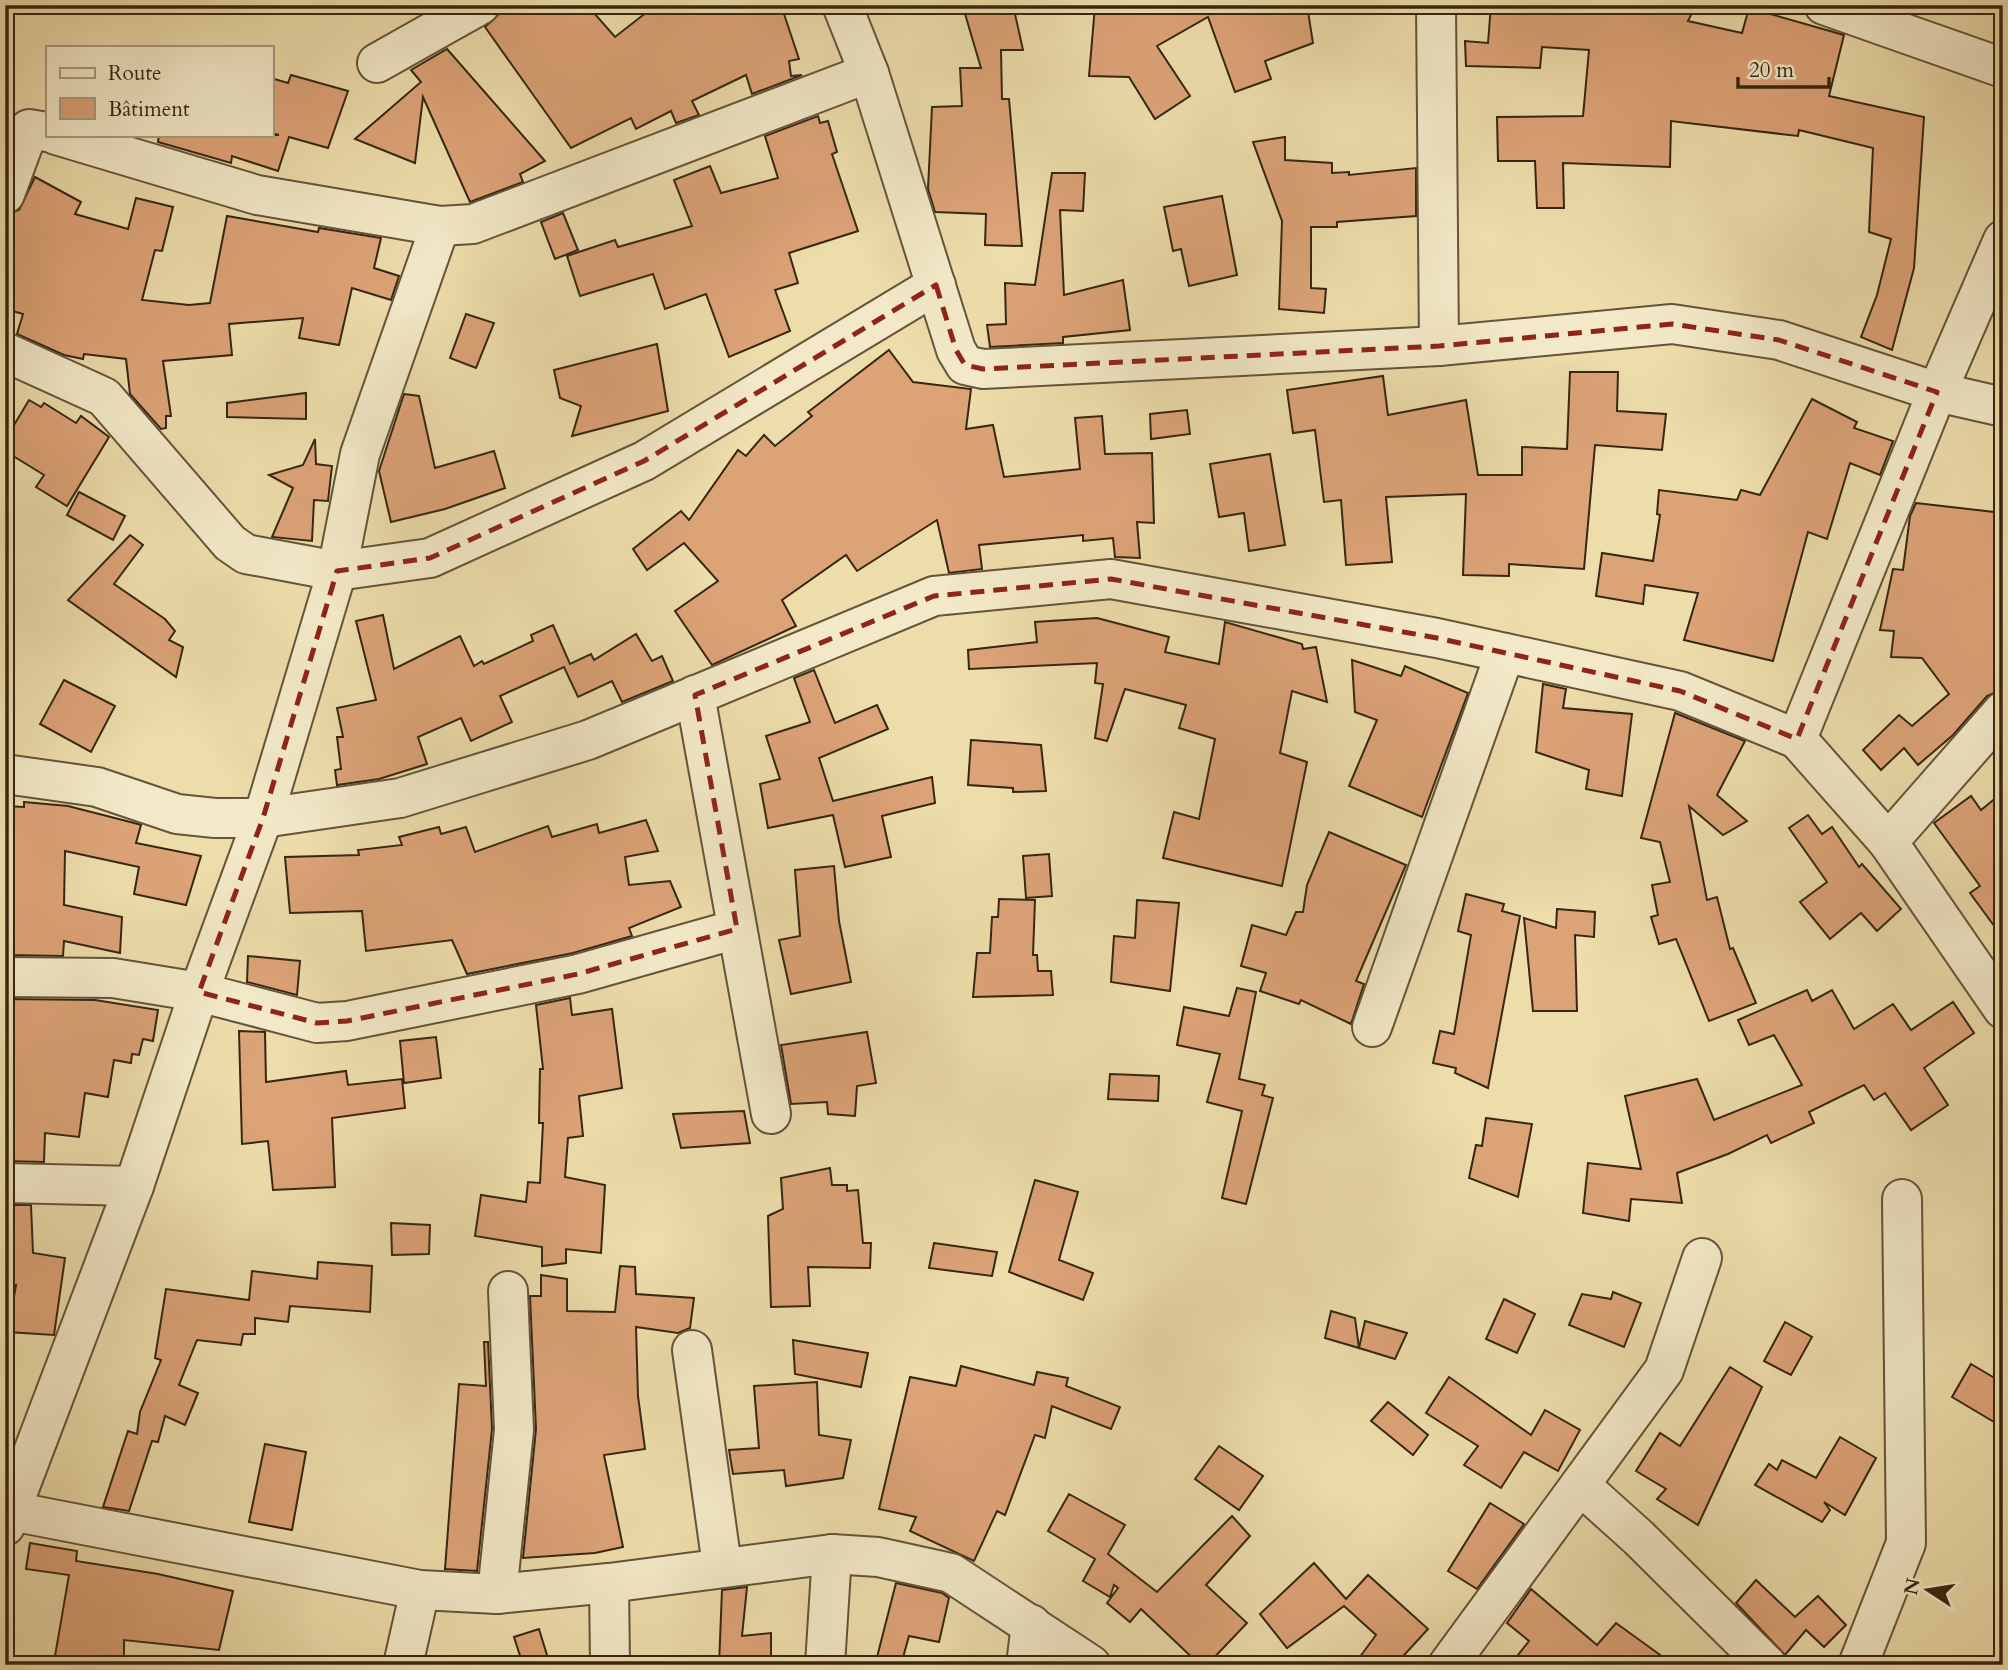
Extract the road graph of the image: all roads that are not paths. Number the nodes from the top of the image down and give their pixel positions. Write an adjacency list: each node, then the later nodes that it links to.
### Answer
1 (480, 5): 5 (street)
2 (842, 5): 7 (street)
3 (1436, 5): 14 (street)
4 (1824, 5): 6 (street)
5 (377, 63)
6 (2003, 68)
7 (869, 72): 11 (street); 13 (street)
8 (46, 132): 10 (street)
9 (59, 136): 11 (street)
10 (5, 194)
11 (440, 226): 18 (street)
12 (2003, 240): 16 (street)
13 (936, 285): 14 (street); 18 (street)
14 (1439, 346): 16 (street)
15 (5, 352): 18 (street)
16 (1937, 393): 17 (street); 22 (street)
17 (2003, 407)
18 (337, 571): 24 (street)
19 (1506, 653): 20 (street); 22 (street); 30 (street)
20 (695, 695): 24 (street); 26 (street)
21 (2003, 711): 25 (street)
22 (1797, 739): 25 (street)
23 (5, 774): 24 (street)
24 (263, 818): 28 (street)
25 (1888, 842): 29 (street)
26 (737, 929): 28 (street); 31 (street)
27 (5, 977): 28 (street)
28 (199, 992): 33 (street)
29 (2003, 1009)
30 (1372, 1027)
31 (771, 1114)
32 (5, 1184): 33 (street)
33 (134, 1186): 39 (street)
34 (1902, 1199): 53 (street)
35 (1702, 1258): 38 (street)
36 (508, 1291): 44 (street)
37 (692, 1350): 41 (street)
38 (1580, 1485): 51 (street); 52 (street)
39 (8, 1518): 43 (street)
40 (832, 1554): 41 (street); 45 (street); 48 (street)
41 (722, 1566): 42 (street)
42 (609, 1583): 44 (street); 47 (street)
43 (420, 1590): 44 (street); 46 (street)
44 (497, 1594)
45 (1031, 1624): 49 (street); 50 (street)
46 (402, 1665)
47 (610, 1665)
48 (825, 1665)
49 (1026, 1665)
50 (1091, 1665)
51 (1448, 1665)
52 (1767, 1665)
53 (1858, 1665)

